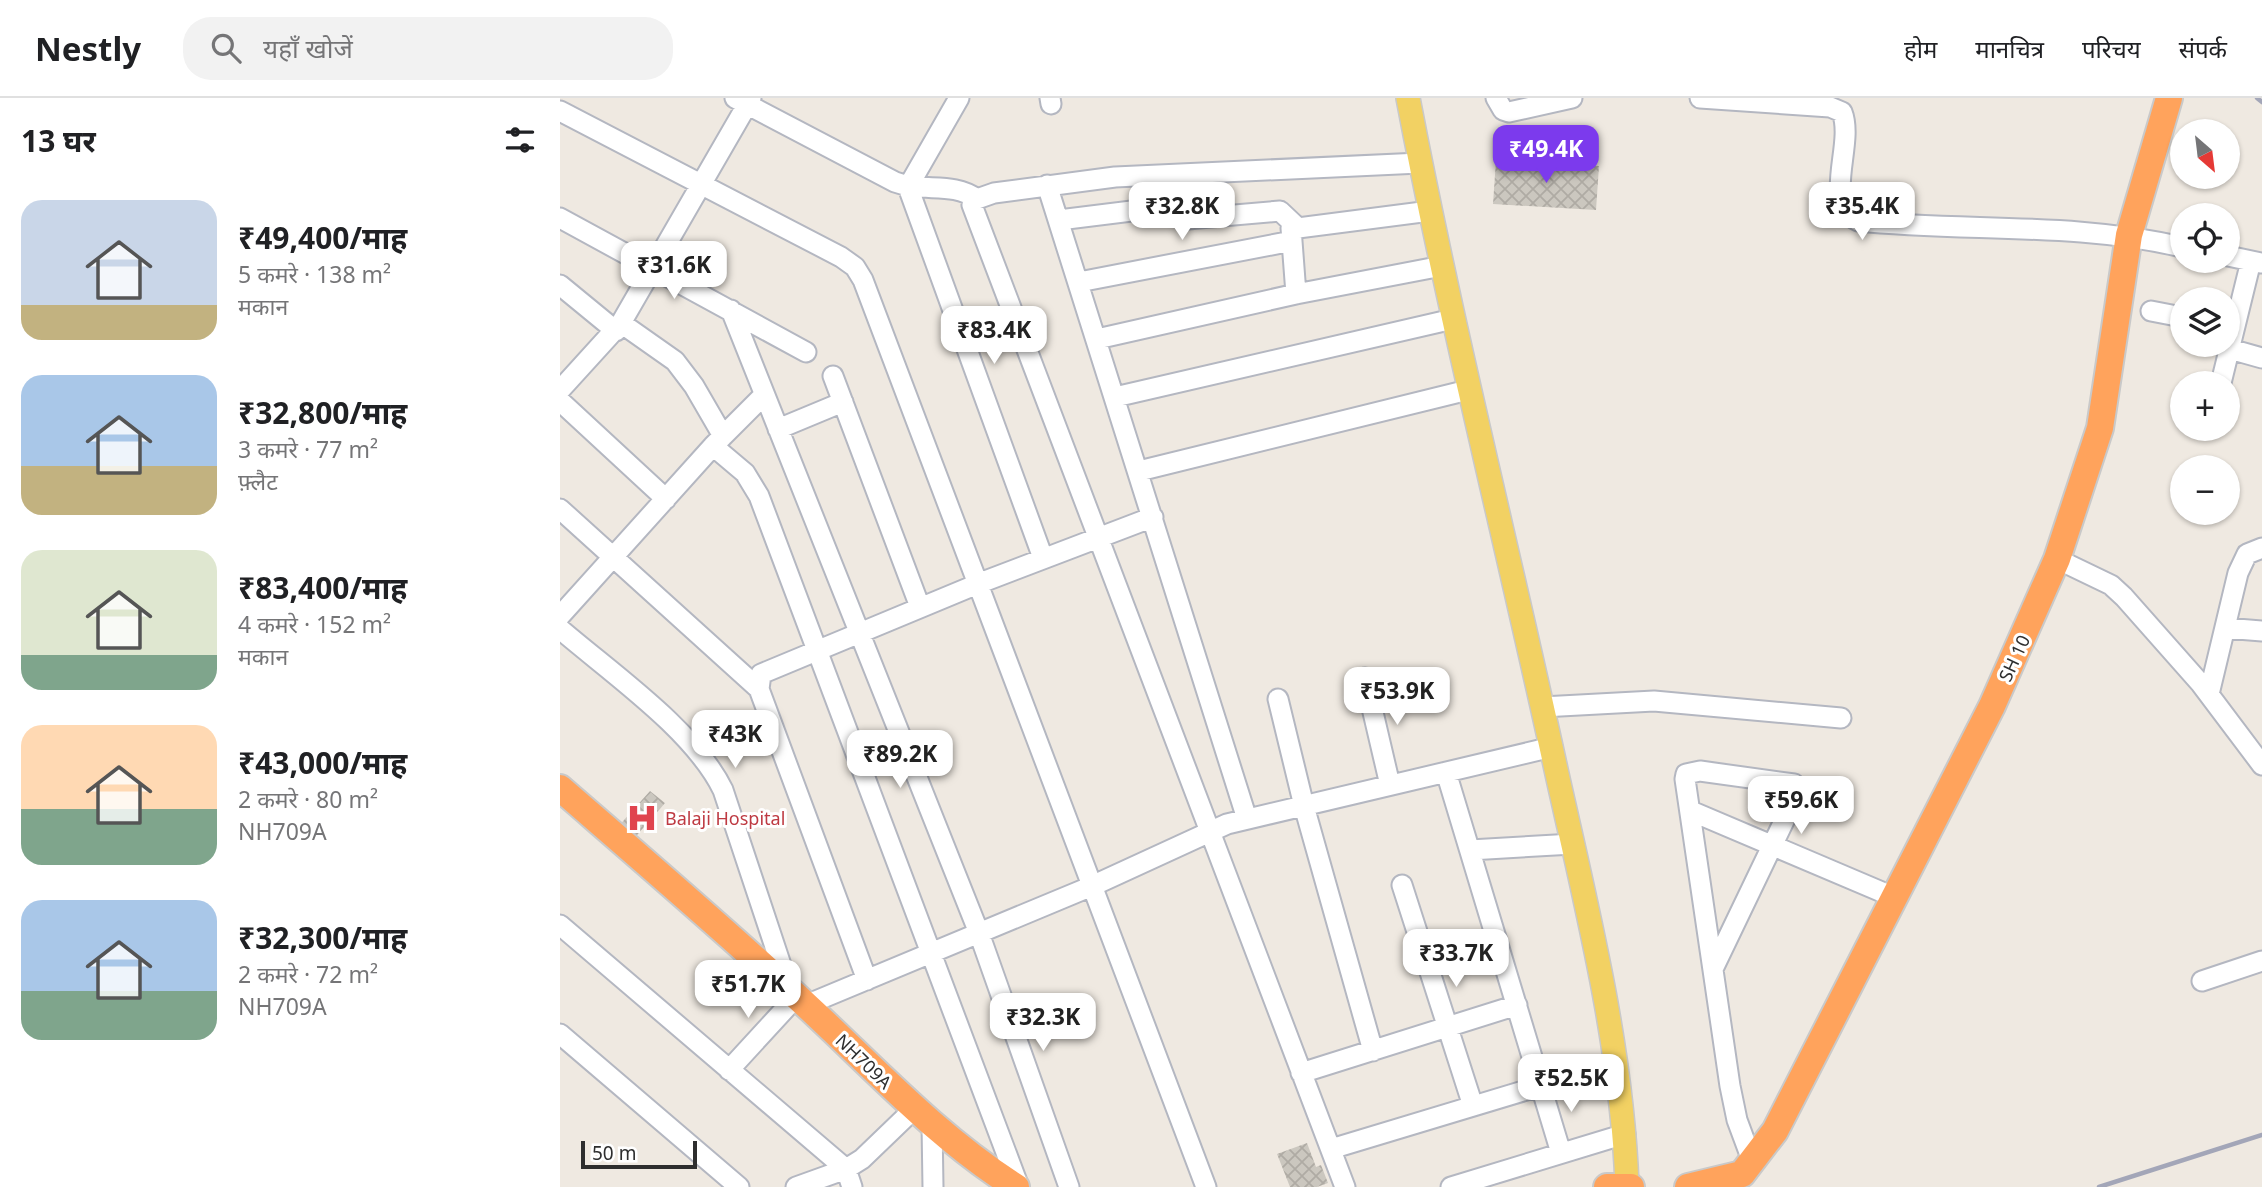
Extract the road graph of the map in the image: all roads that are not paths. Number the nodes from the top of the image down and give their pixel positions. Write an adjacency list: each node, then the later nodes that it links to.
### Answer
1 (1408, 98): 10 (main road)
2 (1496, 98): 3 (street)
3 (1572, 98)
4 (1700, 98): 8 (street)
5 (2169, 98): 19 (highway, SH 10)
6 (744, 100): 11 (street); 13 (street)
7 (952, 100): 13 (street)
8 (1847, 105): 19 (street)
9 (560, 111): 11 (street)
10 (1420, 163): 12 (street); 15 (main road)
11 (701, 184): 22 (street); 55 (street)
12 (1047, 185): 14 (street); 17 (street)
13 (908, 187): 14 (street); 53 (street)
14 (977, 198): 50 (street)
15 (1430, 211): 18 (street); 23 (main road)
16 (560, 218): 22 (street)
17 (1059, 220): 18 (street); 24 (street)
18 (1291, 232): 24 (street); 26 (street)
19 (2129, 235): 20 (street); 54 (highway, SH 10)
20 (2170, 244)
21 (2257, 262): 27 (street)
22 (653, 266): 28 (street); 32 (street)
23 (1442, 266): 26 (street); 31 (main road)
24 (1079, 282): 33 (street)
25 (560, 285): 32 (street)
26 (1296, 294): 33 (street)
27 (2240, 305)
28 (731, 310): 34 (street); 40 (street)
29 (2151, 311): 30 (street)
30 (2170, 315)
31 (1453, 319): 39 (main road); 41 (street)
32 (618, 327): 38 (street); 45 (street)
33 (1097, 339): 41 (street)
34 (806, 352)
35 (2240, 352): 36 (street)
36 (2262, 358)
37 (833, 376): 43 (street)
38 (560, 390)
39 (1468, 390): 46 (street); 67 (main road)
40 (764, 395): 44 (street); 45 (street)
41 (1115, 397): 46 (street)
42 (560, 401): 47 (street)
43 (843, 402): 44 (street); 56 (street)
44 (778, 429): 61 (street)
45 (718, 441): 47 (street); 62 (street)
46 (1139, 471): 49 (street)
47 (666, 499): 52 (street)
48 (560, 509): 52 (street)
49 (1153, 517): 50 (street); 76 (street)
50 (1099, 536): 53 (street); 77 (street)
51 (2262, 548): 58 (street)
52 (614, 557): 57 (street); 64 (street)
53 (1043, 558): 55 (street)
54 (2057, 559): 65 (street); 83 (highway, SH 10)
55 (980, 583): 56 (street); 82 (street)
56 (920, 607): 61 (street)
57 (560, 616)
58 (2225, 628): 60 (street); 65 (street)
59 (560, 629): 91 (street)
60 (2262, 631)
61 (858, 633): 62 (street); 85 (street)
62 (816, 650): 64 (street); 86 (street)
63 (1365, 678): 72 (street)
64 (759, 689): 89 (street)
65 (2209, 694): 70 (street)
66 (1278, 699): 74 (street)
67 (1542, 707): 68 (street); 69 (main road)
68 (1841, 718)
69 (1552, 747): 71 (street); 78 (main road)
70 (2262, 765)
71 (1446, 772): 72 (street); 80 (street)
72 (1390, 785): 74 (street)
73 (560, 788): 91 (highway, NH709A)
74 (1304, 806): 76 (street); 95 (street)
75 (1690, 811): 79 (street); 79 (street); 88 (street)
76 (1247, 819): 77 (street)
77 (1210, 830): 82 (street); 98 (street)
78 (1573, 844): 80 (street); 96 (main road)
79 (1773, 846): 83 (street); 88 (street)
80 (1470, 850): 92 (street)
81 (1402, 885): 93 (street)
82 (1092, 886): 85 (street); 112 (street)
83 (1896, 898): 105 (highway, SH 10)
84 (560, 925): 97 (street)
85 (979, 933): 86 (street); 111 (street)
86 (931, 953): 89 (street); 110 (street)
87 (2262, 961): 90 (street)
88 (1713, 969): 105 (street)
89 (867, 980): 91 (street)
90 (2202, 981)
91 (797, 998): 97 (street); 101 (highway, NH709A)
92 (1517, 1004): 93 (street); 99 (street)
93 (1448, 1029): 95 (street); 100 (street)
94 (560, 1034): 107 (street)
95 (1373, 1051): 98 (street)
96 (1616, 1063): 99 (street); 102 (main road)
97 (729, 1070): 106 (street)
98 (1301, 1073): 103 (street)
99 (1542, 1085): 100 (street); 104 (street)
100 (1473, 1106): 103 (street)
101 (923, 1117): 106 (street); 109 (street); 110 (highway, NH709A)
102 (1625, 1134): 104 (street); 115 (main road)
103 (1331, 1149): 113 (street)
104 (1561, 1153): 114 (street)
105 (1740, 1174): 116 (highway)
106 (849, 1178): 108 (street)
107 (739, 1187)
108 (796, 1187)
109 (933, 1187)
110 (1018, 1187)
111 (1069, 1187)
112 (1206, 1187)
113 (1345, 1187)
114 (1451, 1187)
115 (1622, 1187)
116 (1688, 1187)

